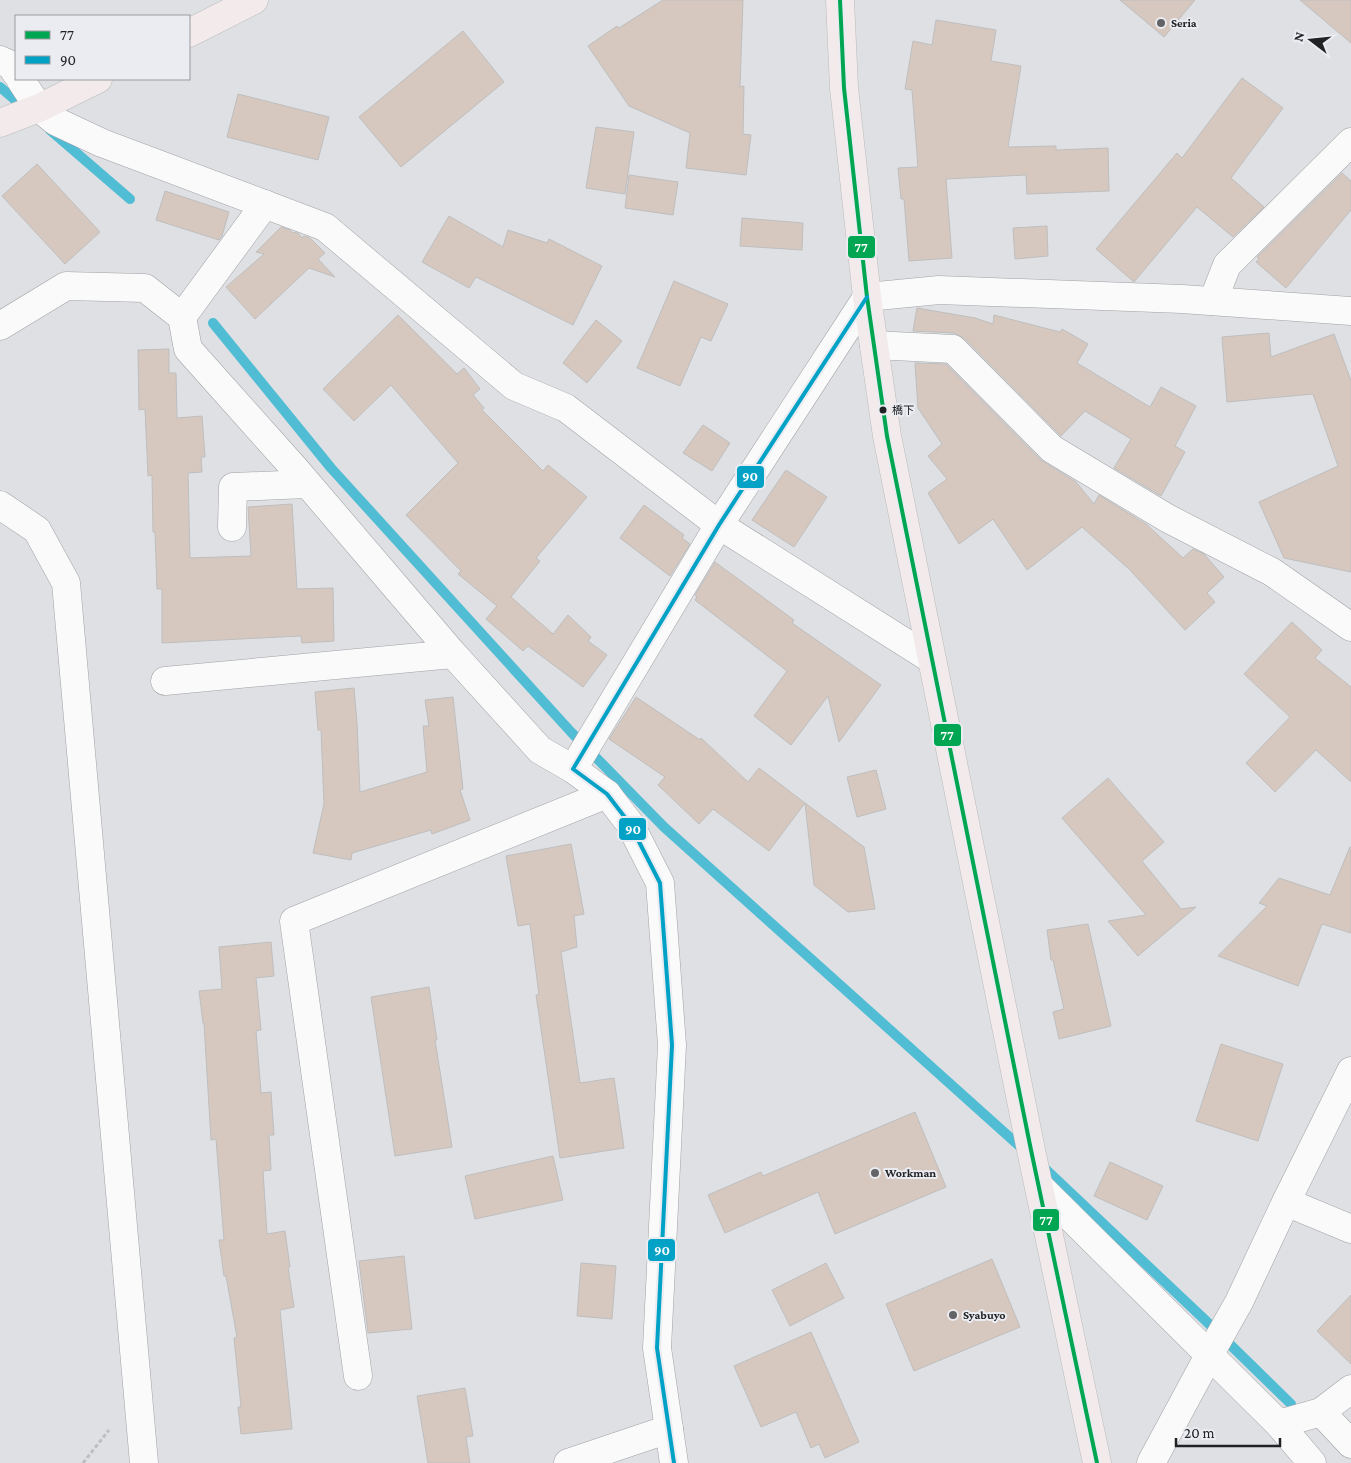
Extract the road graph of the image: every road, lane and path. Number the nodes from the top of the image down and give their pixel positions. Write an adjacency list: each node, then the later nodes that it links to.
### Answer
1 (254, 0): 3 (main road)
2 (840, 0): 12 (main road)
3 (190, 32)
4 (0, 60): 5 (street)
5 (15, 71)
6 (21, 80): 8 (street)
7 (96, 80): 8 (main road)
8 (39, 108): 9 (main road); 11 (street)
9 (0, 123)
10 (1351, 142): 13 (street)
11 (265, 204): 15 (street); 20 (street)
12 (867, 297): 13 (street); 17 (main road); 20 (street)
13 (1213, 301): 14 (street)
14 (1351, 311)
15 (182, 317): 16 (street); 18 (street)
16 (0, 326)
17 (874, 345): 22 (street); 24 (main road)
18 (307, 484): 21 (street); 23 (street)
19 (0, 505): 39 (street)
20 (719, 525): 24 (street); 26 (street)
21 (232, 527)
22 (1351, 627)
23 (453, 654): 25 (street); 26 (street)
24 (931, 659): 29 (main road)
25 (165, 681)
26 (573, 769): 27 (street)
27 (607, 794): 33 (street); 37 (street)
28 (1351, 1071): 30 (street)
29 (1039, 1186): 32 (street); 42 (main road)
30 (1286, 1202): 31 (street); 32 (street)
31 (1351, 1229)
32 (1210, 1352): 36 (street); 43 (street)
33 (358, 1376)
34 (1351, 1389): 35 (street)
35 (1321, 1412): 36 (street); 38 (street)
36 (1279, 1424): 44 (street)
37 (669, 1430): 40 (street); 41 (street)
38 (1351, 1444)
39 (144, 1463)
40 (568, 1463)
41 (674, 1463)
42 (1097, 1463)
43 (1151, 1463)
44 (1312, 1463)

